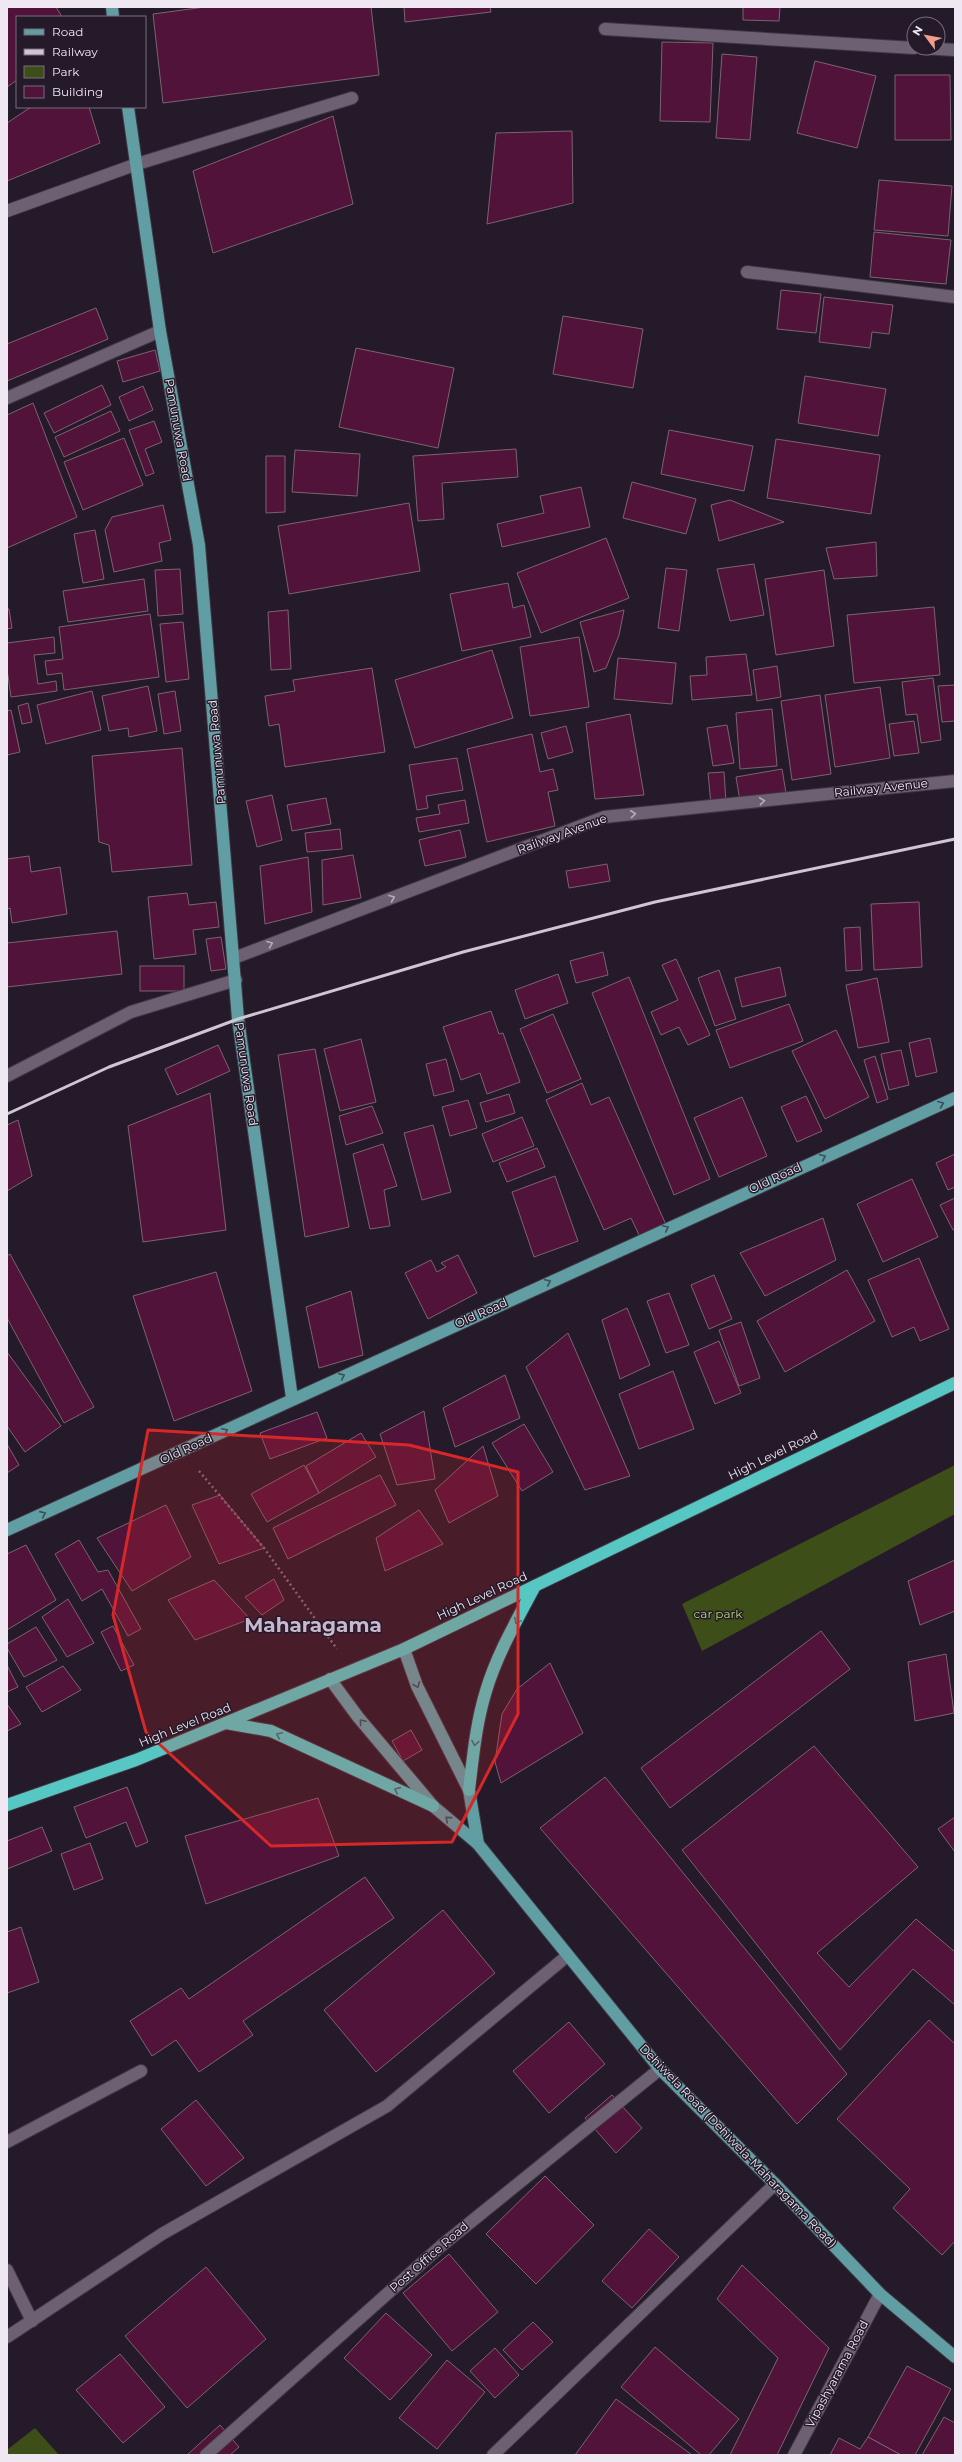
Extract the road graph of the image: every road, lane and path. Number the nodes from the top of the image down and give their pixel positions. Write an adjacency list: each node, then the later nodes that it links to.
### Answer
1 (605, 29): 2 (street)
2 (906, 48)
3 (352, 98): 5 (street)
4 (128, 108): 5 (main road, Pamunuwa Road)
5 (137, 164): 6 (street); 9 (main road, Pamunuwa Road)
6 (7, 211)
7 (747, 272): 8 (street)
8 (955, 297)
9 (160, 331): 10 (street); 12 (main road, Pamunuwa Road)
10 (7, 398)
11 (955, 781): 12 (street, Railway Avenue, one-way to 11)
12 (234, 958): 13 (main road, Pamunuwa Road)
13 (236, 980): 14 (street); 17 (main road, Pamunuwa Road)
14 (7, 1076)
15 (955, 1098): 17 (main road, Old Road, one-way to 15)
16 (955, 1383): 20 (highway, High Level Road)
17 (292, 1398): 18 (main road, Old Road, one-way to 17)
18 (183, 1451): 19 (main road, Old Road, one-way to 18); 22 (path)
19 (7, 1530)
20 (535, 1586): 21 (highway, High Level Road); 25 (highway, one-way to 25)
21 (404, 1648): 22 (highway, High Level Road); 25 (main road, Dehiwela Road (Dehiwela-Maharagama Road), one-way to 25)
22 (353, 1670): 23 (highway, High Level Road)
23 (330, 1679): 24 (highway, High Level Road); 27 (main road, Dehiwela Road (Dehiwela-Maharagama Road), one-way to 23)
24 (226, 1723): 26 (highway, High Level Road); 27 (highway, one-way to 24)
25 (468, 1790): 28 (main road, Dehiwela Road (Dehiwela-Maharagama Road))
26 (7, 1804)
27 (432, 1806): 28 (main road, Dehiwela Road (Dehiwela-Maharagama Road), one-way to 27)
28 (478, 1844): 29 (main road, Dehiwela Road (Dehiwela-Maharagama Road))
29 (567, 1956): 30 (main road, Dehiwela Road (Dehiwela-Maharagama Road)); 36 (street)
30 (660, 2069): 33 (main road, Dehiwela Road (Dehiwela-Maharagama Road)); 39 (street, Post Office Road)
31 (141, 2071): 32 (street)
32 (7, 2142)
33 (775, 2184): 35 (main road, Dehiwela Road (Dehiwela-Maharagama Road)); 40 (street)
34 (7, 2270): 36 (street)
35 (880, 2294): 38 (main road, Dehiwela Road (Dehiwela-Maharagama Road)); 41 (street, Vipashyarama Road)
36 (32, 2320): 37 (street)
37 (7, 2337)
38 (955, 2357)
39 (206, 2455)
40 (493, 2455)
41 (794, 2455)

